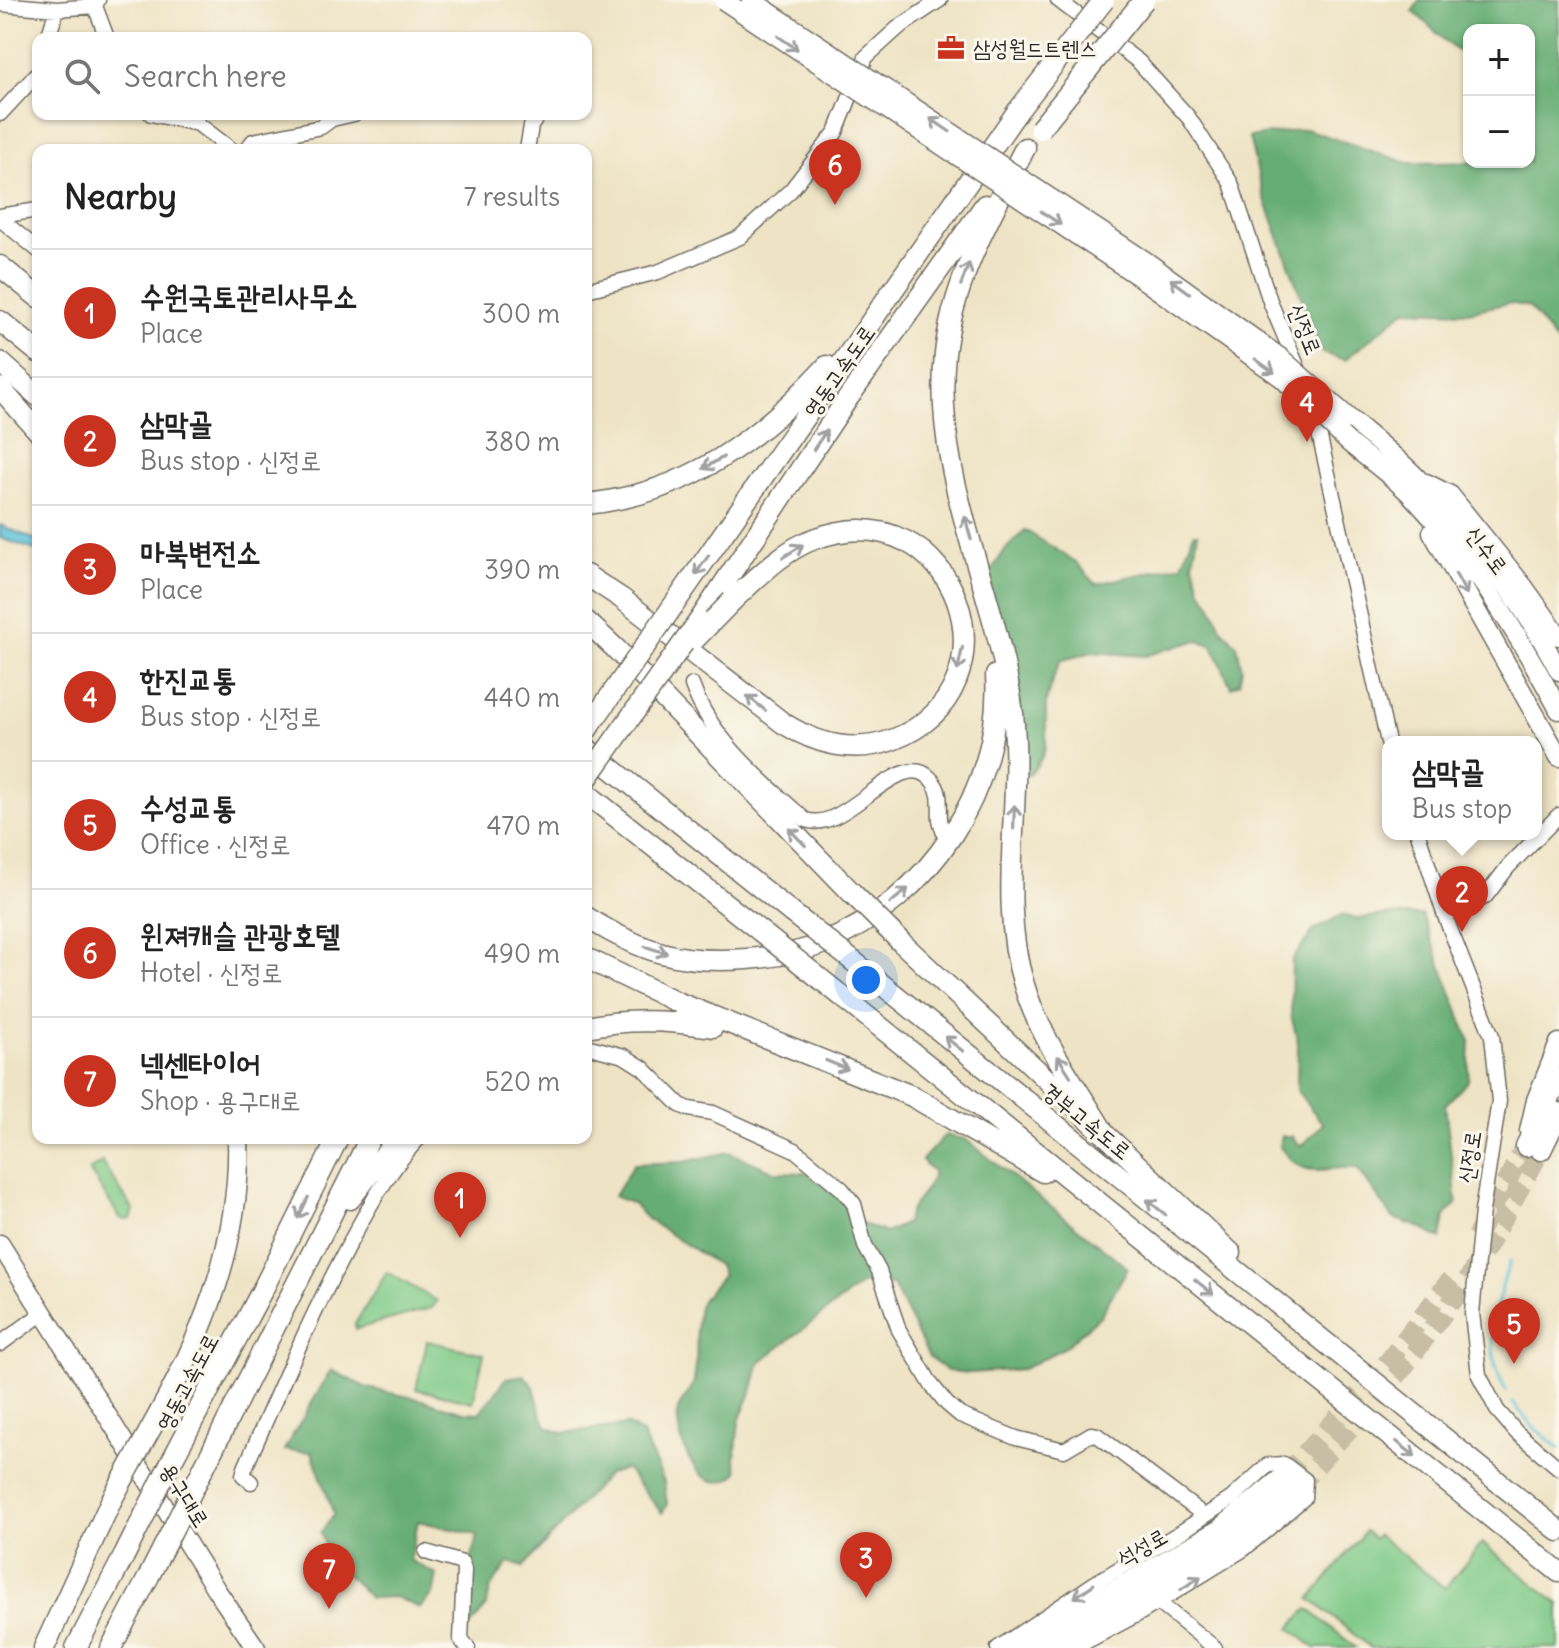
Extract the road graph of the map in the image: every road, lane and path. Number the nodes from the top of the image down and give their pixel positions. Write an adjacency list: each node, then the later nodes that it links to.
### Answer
1 (723, 0): 34 (main road, 신수로, one-way to 34, bridge)
2 (751, 0): 34 (main road, 신수로, one-way to 2, bridge)
3 (940, 0): 25 (street)
4 (1058, 0): 49 (street, 신정로)
5 (1104, 0): 27 (highway, 영동고속도로, bridge)
6 (1144, 0): 20 (highway, 영동고속도로, bridge)
7 (96, 3): 9 (street); 11 (street)
8 (0, 4): 9 (street)
9 (57, 9): 10 (street)
10 (50, 32)
11 (105, 32)
12 (32, 79): 13 (street)
13 (0, 114)
14 (179, 120): 17 (street)
15 (331, 120): 18 (street)
16 (535, 120): 19 (street)
17 (224, 144)
18 (251, 144)
19 (528, 144)
20 (1025, 148): 37 (highway, one-way to 20); 45 (highway, 영동고속도로, one-way to 20, bridge)
21 (32, 211): 22 (street)
22 (0, 217): 23 (street)
23 (32, 245)
24 (0, 266): 26 (highway)
25 (592, 288)
26 (32, 292)
27 (873, 317): 35 (highway, one-way to 35); 48 (highway, 영동고속도로, one-way to 48, bridge)
28 (0, 321): 29 (highway)
29 (32, 347)
30 (0, 362): 32 (highway)
31 (0, 388): 33 (highway)
32 (32, 391)
33 (32, 424)
34 (1414, 486): 39 (main road); 44 (main road, 신수로); 47 (main road, 신수로); 51 (main road, one-way to 51)
35 (592, 503)
36 (592, 579): 43 (highway, one-way to 36, bridge)
37 (988, 604): 58 (highway); 69 (highway, one-way to 37)
38 (592, 627): 69 (highway, one-way to 38, bridge)
39 (1559, 636)
40 (686, 648): 45 (highway, one-way to 40, bridge)
41 (686, 648): 42 (highway, one-way to 42, bridge)
42 (686, 648)
43 (686, 648)
44 (1559, 671)
45 (656, 679): 52 (highway, 영동고속도로, bridge)
46 (692, 685): 58 (street)
47 (1559, 710)
48 (592, 722)
49 (1387, 736)
50 (592, 753): 81 (highway, 경부고속도로, one-way to 50, bridge)
51 (1559, 757)
52 (592, 771)
53 (592, 798): 76 (highway, bridge)
54 (1559, 815): 55 (street)
55 (1542, 832)
56 (1420, 840): 59 (street, 신정로)
57 (1534, 840): 59 (street)
58 (947, 843): 60 (highway, one-way to 58)
59 (1445, 916): 82 (street, 신정로)
60 (592, 920)
61 (592, 961): 63 (highway)
62 (592, 1026): 63 (highway)
63 (764, 1037): 76 (highway, one-way to 76)
64 (1559, 1043): 75 (main road)
65 (592, 1048): 85 (street)
66 (1559, 1079): 75 (highway)
67 (1559, 1113): 75 (highway)
68 (1559, 1122): 75 (main road)
69 (1104, 1133): 81 (highway)
70 (238, 1144): 91 (highway, bridge)
71 (335, 1144): 92 (highway, 영동고속도로, one-way to 92, bridge)
72 (367, 1144): 78 (highway)
73 (393, 1144): 78 (highway)
74 (414, 1144): 83 (street)
75 (1533, 1148)
76 (1143, 1238): 88 (highway, one-way to 88)
77 (0, 1244): 79 (main road, 용구대로)
78 (303, 1268): 93 (highway, bridge)
79 (43, 1313): 80 (street); 94 (main road, 용구대로)
80 (0, 1344)
81 (1325, 1345): 86 (highway, 경부고속도로)
82 (1559, 1468)
83 (251, 1482)
84 (1290, 1482): 90 (highway, 석성로)
85 (1197, 1510)
86 (1559, 1531)
87 (426, 1552): 95 (street)
88 (1559, 1572)
89 (1164, 1607): 100 (street)
90 (1065, 1637): 96 (street, one-way to 96); 97 (highway); 98 (highway, 석성로); 99 (highway)
91 (44, 1648)
92 (76, 1648)
93 (111, 1648)
94 (256, 1648)
95 (468, 1648)
96 (998, 1648)
97 (1007, 1648)
98 (1016, 1648)
99 (1050, 1648)
100 (1215, 1648)

